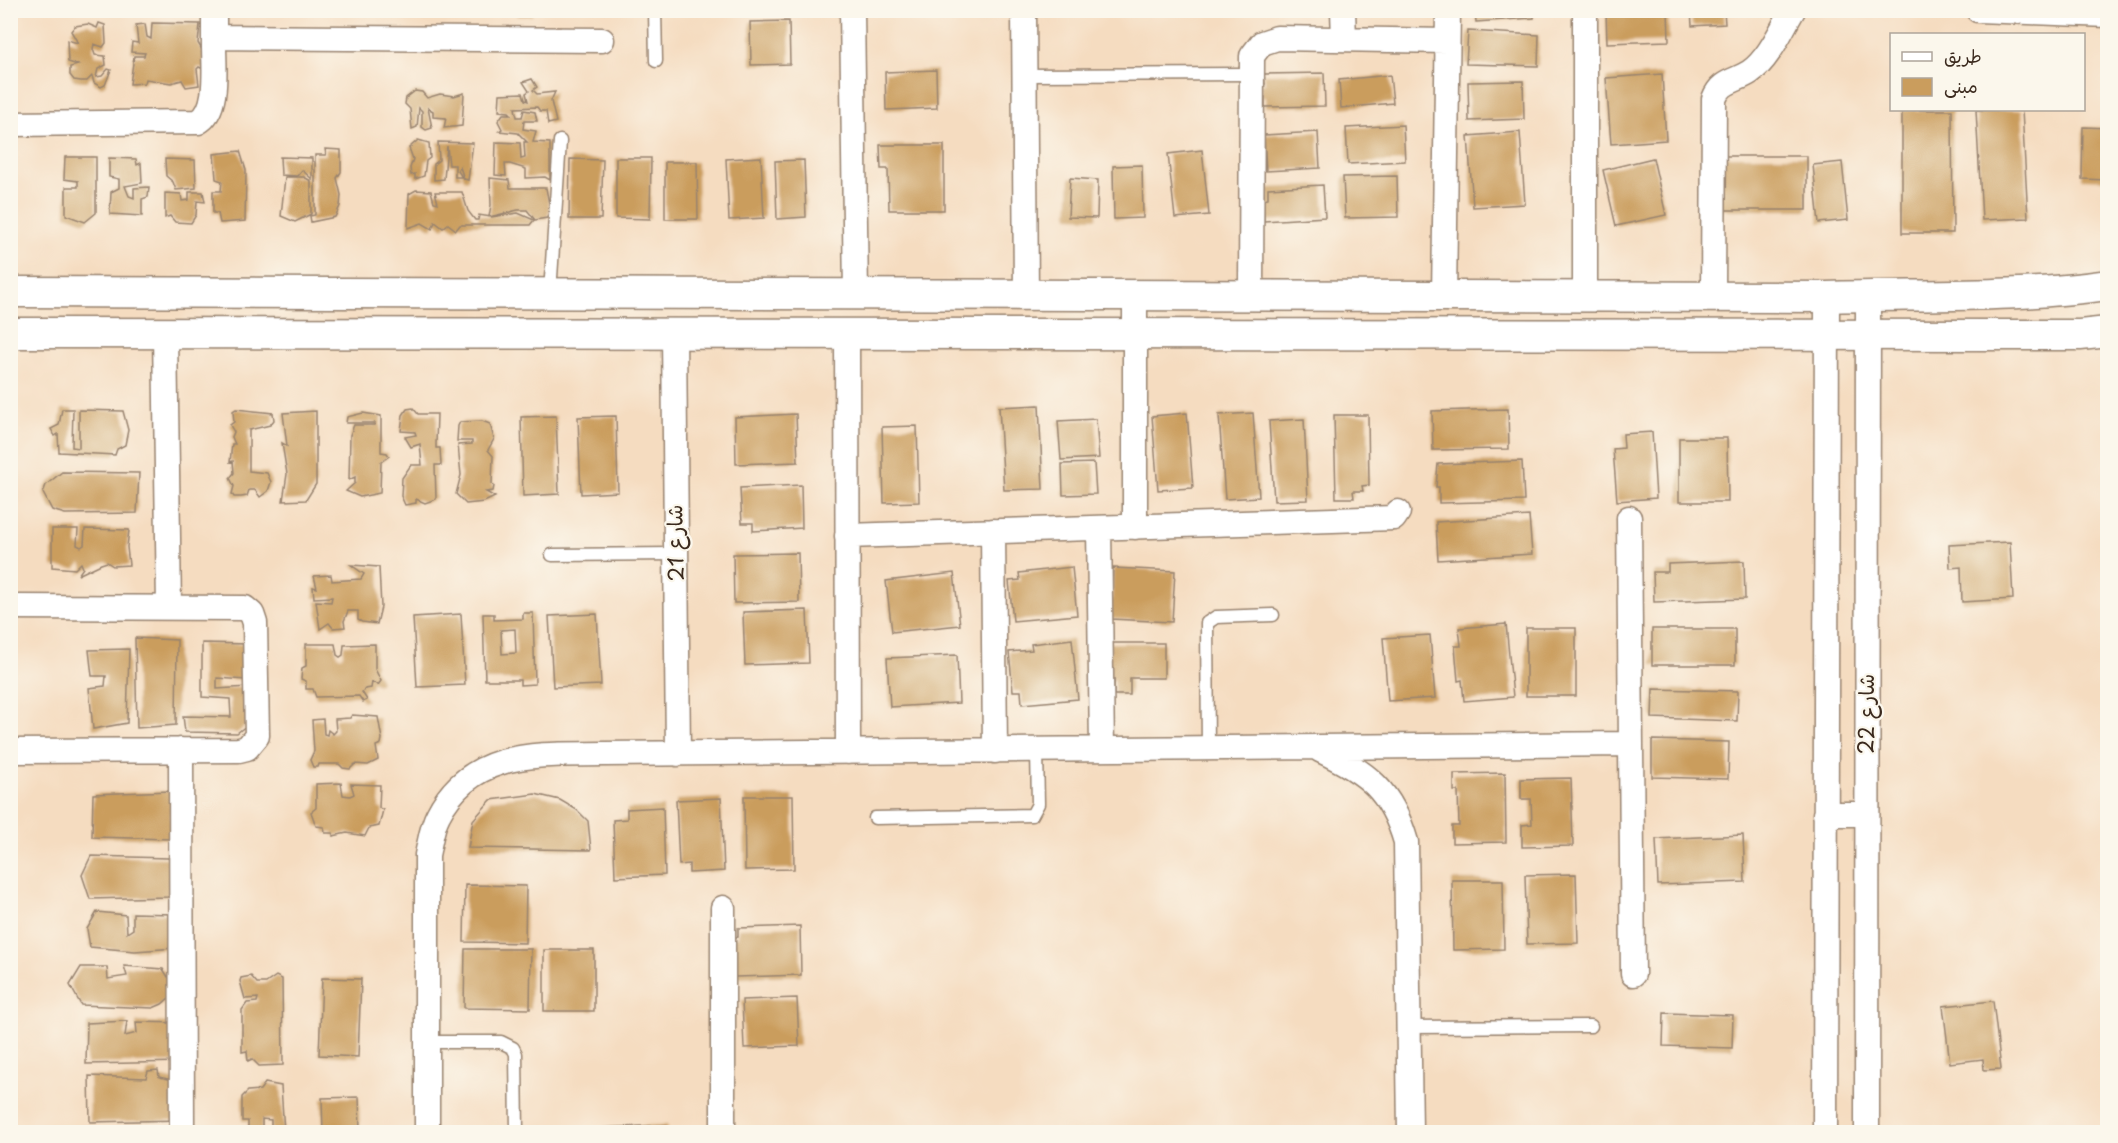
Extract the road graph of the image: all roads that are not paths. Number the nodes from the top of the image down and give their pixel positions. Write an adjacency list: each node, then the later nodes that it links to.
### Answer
1 (214, 10): 11 (street)
2 (655, 10): 15 (lane)
3 (852, 10): 24 (street)
4 (1024, 10): 17 (street)
5 (1343, 10): 12 (street)
6 (1448, 10): 14 (street)
7 (1585, 10): 30 (street)
8 (1794, 10): 31 (street)
9 (1978, 10): 10 (street)
10 (2108, 15)
11 (214, 37): 13 (street); 18 (street)
12 (1344, 39): 14 (street); 16 (street)
13 (602, 40)
14 (1446, 41): 29 (street)
15 (656, 61)
16 (1251, 74): 17 (lane); 28 (street)
17 (1026, 75): 25 (street)
18 (10, 124)
19 (560, 141): 22 (lane)
20 (2108, 285): 27 (street)
21 (10, 292): 22 (street)
22 (550, 294): 23 (street)
23 (819, 295): 24 (street); 37 (street)
24 (860, 295): 25 (street); 37 (street)
25 (1026, 296): 26 (street)
26 (1135, 296): 28 (street); 38 (street)
27 (1868, 296): 32 (street); 40 (street, شارع 22)
28 (1251, 297): 29 (street)
29 (1444, 297): 30 (street)
30 (1586, 297): 31 (street)
31 (1713, 297): 32 (street)
32 (1827, 297): 39 (street, شارع 22)
33 (2108, 332): 40 (street)
34 (10, 333): 35 (street)
35 (165, 333): 36 (street); 50 (street)
36 (674, 333): 37 (street); 47 (street, شارع 21)
37 (844, 333): 38 (street); 46 (street)
38 (1135, 333): 39 (street); 43 (street)
39 (1827, 335): 40 (street); 62 (street, شارع 22)
40 (1868, 335): 63 (street, شارع 22)
41 (1398, 512): 43 (street)
42 (1629, 518): 52 (street)
43 (1135, 527): 44 (street)
44 (1099, 528): 45 (street); 55 (street)
45 (993, 531): 46 (street); 59 (street)
46 (847, 536): 60 (street)
47 (676, 554): 48 (lane); 61 (street, شارع 21)
48 (552, 555)
49 (10, 607): 50 (street)
50 (169, 607): 56 (street)
51 (1273, 615): 53 (lane)
52 (1631, 744): 54 (street); 66 (street)
53 (1208, 748): 54 (street); 55 (street)
54 (1315, 748): 68 (street)
55 (1102, 749): 57 (street)
56 (181, 750): 58 (street); 70 (street)
57 (1037, 750): 59 (street); 64 (lane)
58 (10, 751)
59 (995, 751): 60 (street)
60 (848, 752): 61 (street)
61 (678, 754): 69 (street)
62 (1825, 814): 63 (street); 75 (street, شارع 22)
63 (1867, 814): 76 (street, شارع 22)
64 (875, 818)
65 (723, 908): 73 (street)
66 (1633, 974)
67 (1591, 1026): 68 (lane)
68 (1409, 1027): 74 (street)
69 (427, 1042): 71 (street); 72 (lane)
70 (182, 1132)
71 (427, 1132)
72 (517, 1132)
73 (723, 1132)
74 (1410, 1132)
75 (1825, 1132)
76 (1867, 1132)

